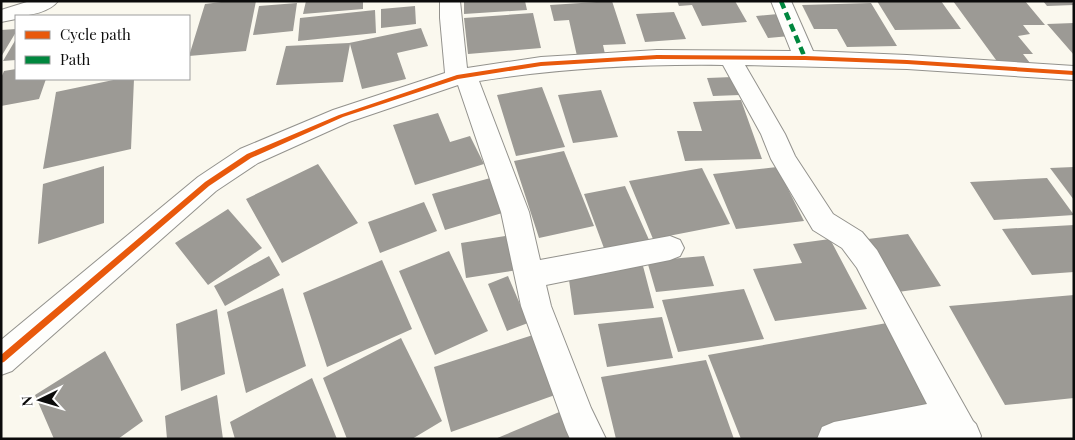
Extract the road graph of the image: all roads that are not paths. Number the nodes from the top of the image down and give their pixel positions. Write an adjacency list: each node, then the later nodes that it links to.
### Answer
1 (48, 1): 4 (street)
2 (450, 1): 8 (street)
3 (781, 1): 6 (street)
4 (1, 16)
5 (730, 58): 6 (street); 8 (street); 12 (street)
6 (805, 58): 7 (street)
7 (1074, 73)
8 (462, 76): 10 (street); 11 (street)
9 (670, 248): 10 (street)
10 (530, 275): 13 (street)
11 (1, 360)
12 (963, 435): 14 (street)
13 (589, 439)
14 (834, 439)

